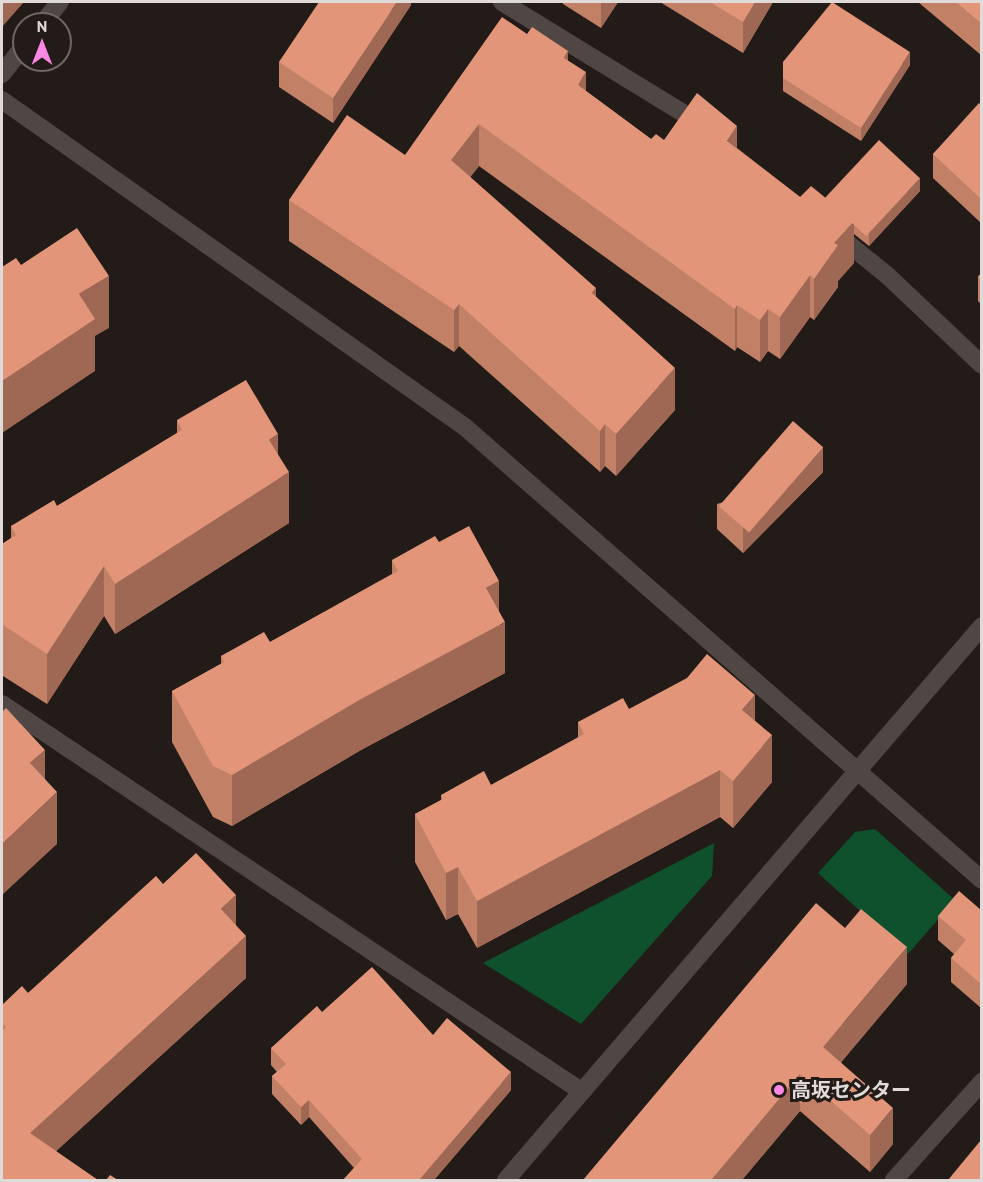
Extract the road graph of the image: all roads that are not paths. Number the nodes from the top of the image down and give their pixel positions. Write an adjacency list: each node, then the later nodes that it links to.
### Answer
1 (502, 2): 5 (street)
2 (12, 61): 3 (street)
3 (2, 74)
4 (2, 100): 10 (street)
5 (715, 135)
6 (824, 224): 7 (street)
7 (981, 365)
8 (981, 626): 10 (street)
9 (2, 704): 13 (street)
10 (858, 768): 11 (street); 13 (street)
11 (981, 880)
12 (981, 1082): 15 (street)
13 (581, 1091): 14 (street)
14 (506, 1180)
15 (894, 1180)

